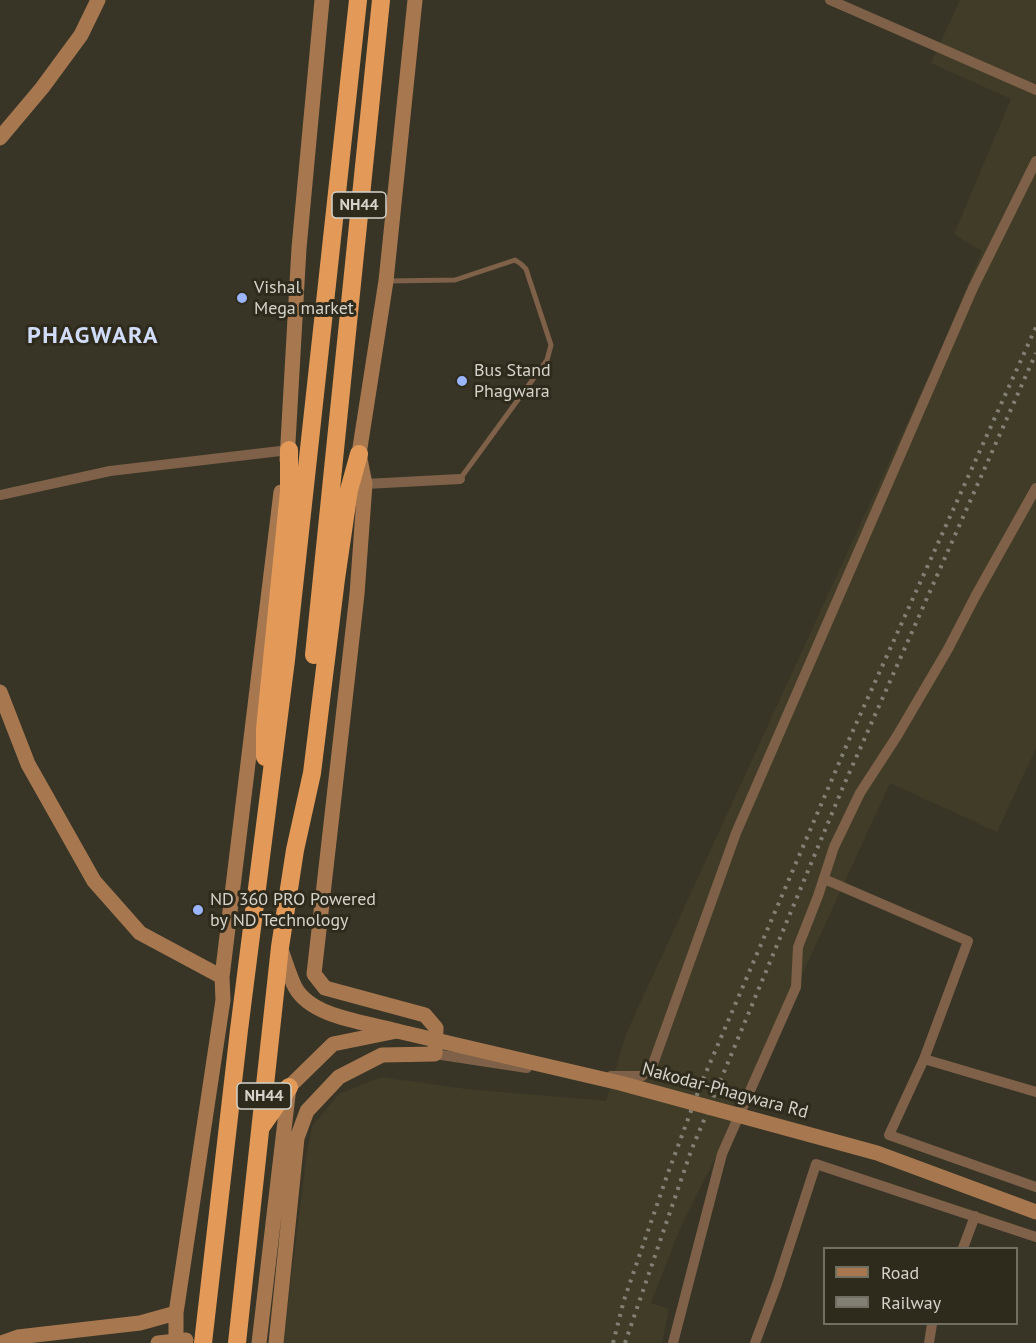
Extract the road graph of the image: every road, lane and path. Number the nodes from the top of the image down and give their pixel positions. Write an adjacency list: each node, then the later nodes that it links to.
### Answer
1 (98, 0): 8 (main road)
2 (322, 0): 11 (main road)
3 (358, 0): 18 (highway, NH44)
4 (381, 0): 19 (highway, NH44)
5 (415, 0): 10 (main road)
6 (830, 0): 7 (street)
7 (1036, 90)
8 (0, 138)
9 (1036, 161): 24 (street)
10 (386, 281): 12 (main road); 13 (lane)
11 (289, 450): 16 (street); 18 (highway); 22 (main road)
12 (359, 454): 14 (main road); 19 (highway)
13 (460, 479): 14 (street)
14 (365, 484): 24 (main road)
15 (1036, 488): 20 (street)
16 (0, 495)
17 (0, 692): 22 (main road)
18 (265, 837): 36 (highway, NH44)
19 (295, 850): 21 (highway, NH44)
20 (824, 879): 25 (street); 43 (street)
21 (280, 947): 23 (main road, Nakodar-Phagwara Rd); 28 (highway, NH44)
22 (222, 977): 34 (main road)
23 (397, 1031): 26 (main road); 30 (main road, Nakodar-Phagwara Rd, bridge)
24 (435, 1054): 42 (main road)
25 (924, 1059): 27 (street); 29 (street)
26 (289, 1087): 28 (highway); 41 (main road)
27 (1036, 1092)
28 (260, 1129): 40 (highway, NH44)
29 (1036, 1187)
30 (1036, 1212)
31 (975, 1215): 32 (street); 33 (street); 44 (street)
32 (1036, 1237)
33 (963, 1247)
34 (176, 1313): 36 (main road); 38 (main road)
35 (932, 1325): 37 (street)
36 (192, 1341): 39 (main road, bridge)
37 (933, 1342)
38 (0, 1343)
39 (158, 1343)
40 (237, 1343)
41 (259, 1343)
42 (276, 1343)
43 (673, 1343)
44 (754, 1343)

